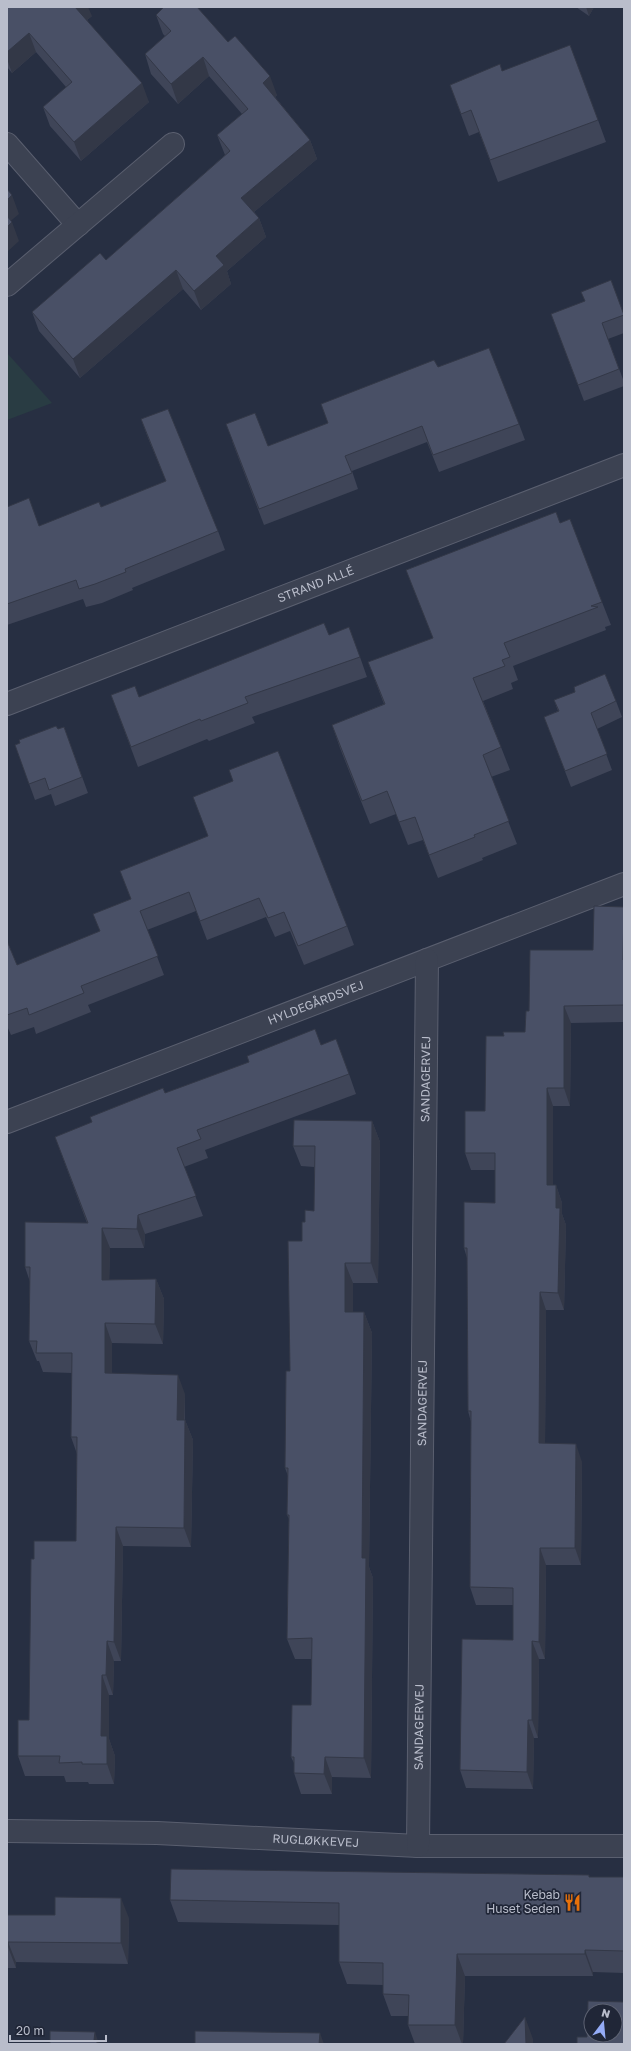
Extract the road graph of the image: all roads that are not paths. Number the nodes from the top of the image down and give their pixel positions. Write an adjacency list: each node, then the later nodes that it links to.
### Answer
1 (7, 144): 3 (street)
2 (174, 144): 3 (street)
3 (78, 225): 4 (street)
4 (7, 285)
5 (624, 466): 6 (street, STRAND ALLÉ)
6 (7, 704)
7 (624, 884): 8 (street, HYLDEGÅRDSVEJ)
8 (427, 960): 9 (street, HYLDEGÅRDSVEJ); 11 (street, SANDAGERVEJ)
9 (7, 1122)
10 (7, 1831): 11 (street, RUGLØKKEVEJ)
11 (418, 1846): 12 (street, RUGLØKKEVEJ)
12 (624, 1846)

